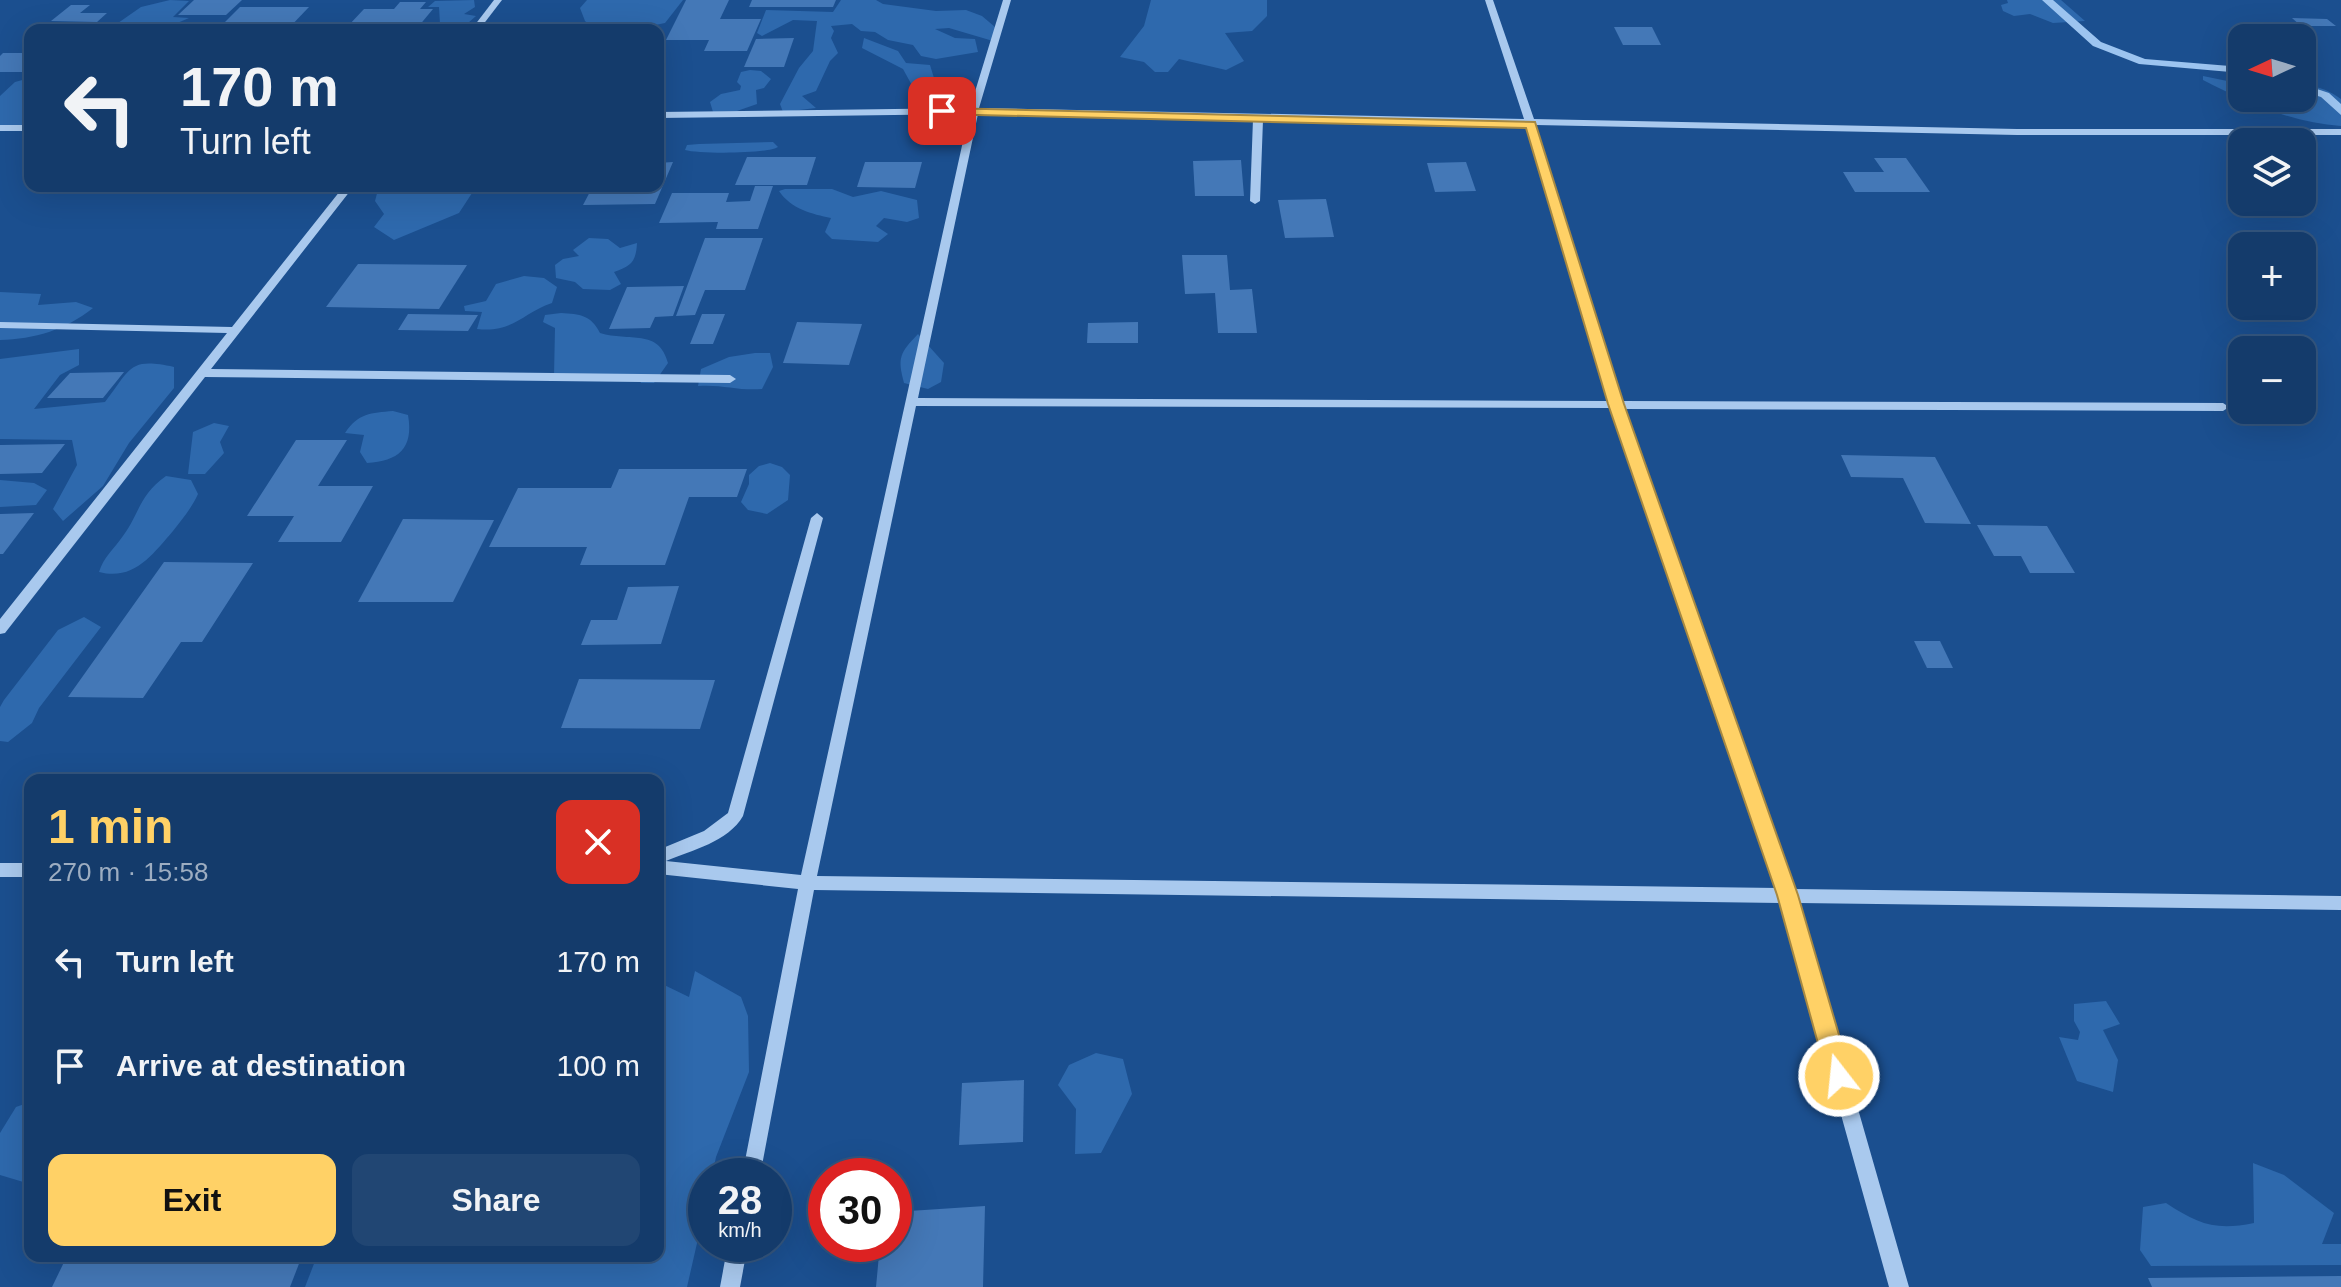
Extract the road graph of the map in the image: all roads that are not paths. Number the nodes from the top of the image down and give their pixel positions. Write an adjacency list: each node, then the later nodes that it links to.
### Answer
1 (498, 0): 4 (street)
2 (1007, 0): 5 (street)
3 (1489, 0): 8 (street)
4 (480, 24)
5 (974, 111): 6 (street); 7 (street); 18 (street)
6 (664, 115)
7 (1258, 118): 8 (street); 13 (street)
8 (1531, 125): 11 (street); 19 (street)
9 (0, 128): 10 (street)
10 (24, 128)
11 (2340, 132)
12 (344, 192): 15 (street)
13 (1255, 201)
14 (0, 325): 15 (street)
15 (236, 330): 16 (street)
16 (200, 373): 17 (street); 22 (street)
17 (730, 379)
18 (911, 402): 19 (street); 27 (street)
19 (1616, 404): 20 (street); 28 (street)
20 (2223, 407)
21 (817, 518): 23 (street)
22 (0, 629)
23 (664, 854)
24 (664, 868): 27 (street)
25 (0, 870): 26 (street)
26 (24, 870)
27 (807, 883): 28 (street); 30 (street)
28 (1788, 895): 29 (street); 33 (street)
29 (2341, 903)
30 (754, 1158)
31 (735, 1262): 32 (street)
32 (730, 1287)
33 (1899, 1287)

